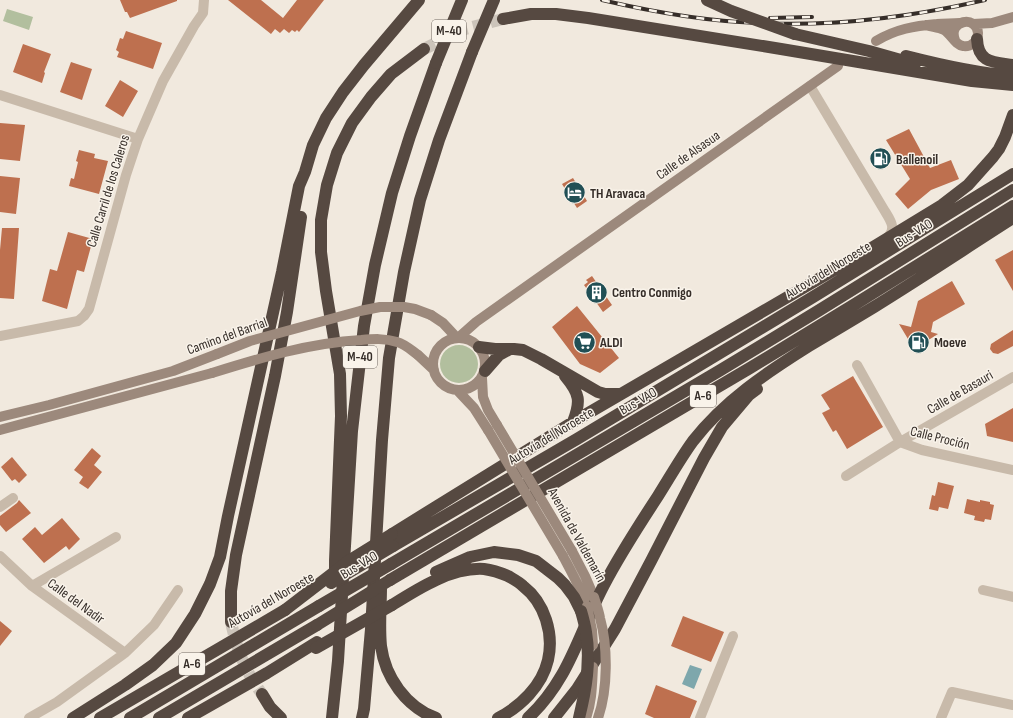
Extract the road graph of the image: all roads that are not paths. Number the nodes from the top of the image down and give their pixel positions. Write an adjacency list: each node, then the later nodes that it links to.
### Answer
1 (204, 0): 24 (street, Calle Carril de los Caleros)
2 (419, 0): 25 (highway)
3 (462, 0): 67 (highway, M-40, bridge)
4 (494, 0): 48 (highway, M-40, bridge)
5 (707, 0): 15 (highway, bridge)
6 (1009, 18): 9 (main road); 11 (main road)
7 (503, 19): 19 (highway)
8 (960, 23): 9 (main road); 10 (main road); 12 (main road)
9 (973, 24): 11 (main road)
10 (926, 25): 12 (main road); 13 (main road)
11 (977, 39): 12 (main road); 16 (highway)
12 (954, 40)
13 (876, 41)
14 (424, 49): 67 (highway)
15 (869, 51): 18 (highway); 19 (highway)
16 (1013, 65)
17 (838, 66): 21 (main road, Calle de Alsasua)
18 (1013, 76)
19 (972, 81): 20 (highway)
20 (1013, 85)
21 (810, 86): 31 (street); 32 (main road, Calle de Alsasua)
22 (0, 95): 24 (street)
23 (1013, 115): 31 (highway)
24 (138, 139): 33 (street, Calle Carril de los Caleros)
25 (305, 172): 64 (highway); 71 (highway)
26 (1013, 174): 55 (highway, Autovía del Noroeste / A-6)
27 (1013, 190): 73 (highway, Bus-VAO, bridge)
28 (1013, 206): 74 (highway, A-6, bridge)
29 (1013, 218): 81 (highway)
30 (1013, 226): 82 (highway)
31 (886, 240): 43 (highway)
32 (476, 322): 34 (main road, Calle de Alsasua); 35 (main road)
33 (0, 336)
34 (458, 338): 35 (main road); 38 (main road); 44 (main road, Camino del Barrial, bridge)
35 (477, 345): 36 (highway); 40 (main road)
36 (510, 349): 39 (highway); 40 (highway)
37 (857, 365): 49 (street, Calle Proción)
38 (434, 370): 42 (main road); 47 (main road, Camino del Barrial, bridge)
39 (561, 371): 43 (highway); 45 (highway)
40 (483, 375): 42 (main road); 46 (main road, Avenida de Valdemarín)
41 (1013, 377): 49 (street, Calle de Basauri)
42 (458, 391): 46 (main road, Avenida de Valdemarín)
43 (622, 394): 45 (highway)
44 (0, 417)
45 (573, 422): 55 (highway)
46 (492, 427): 56 (main road, Avenida de Valdemarín, bridge)
47 (0, 430)
48 (382, 440): 78 (highway, M-40); 79 (highway)
49 (900, 442): 50 (street, Calle Proción); 51 (street, Calle de Basauri)
50 (1013, 470)
51 (846, 476)
52 (13, 498): 53 (street)
53 (0, 507)
54 (116, 537): 58 (street, Calle del Nadir)
55 (393, 540): 72 (highway, Autovía del Noroeste / A-6, bridge)
56 (568, 554): 63 (main road, Avenida de Valdemarín); 85 (main road, Avenida de Valdemarín, bridge)
57 (0, 556): 58 (street)
58 (32, 586): 66 (street, Calle del Nadir)
59 (178, 590): 66 (street)
60 (983, 590): 61 (street)
61 (1013, 597)
62 (392, 602): 63 (highway); 75 (highway, bridge); 80 (highway)
63 (584, 608): 83 (highway, bridge); 84 (main road, Avenida de Valdemarín, bridge)
64 (231, 622)
65 (733, 636): 86 (street)
66 (125, 653): 70 (street)
67 (338, 661): 77 (highway, M-40)
68 (262, 694): 76 (highway)
69 (1013, 705): 87 (street)
70 (30, 718)
71 (73, 718)
72 (100, 718)
73 (130, 718)
74 (159, 718)
75 (188, 718)
76 (280, 718)
77 (332, 718)
78 (362, 718)
79 (436, 718)
80 (498, 718)
81 (528, 718)
82 (554, 718)
83 (579, 718)
84 (586, 718)
85 (598, 718)
86 (700, 718)
87 (941, 718)

